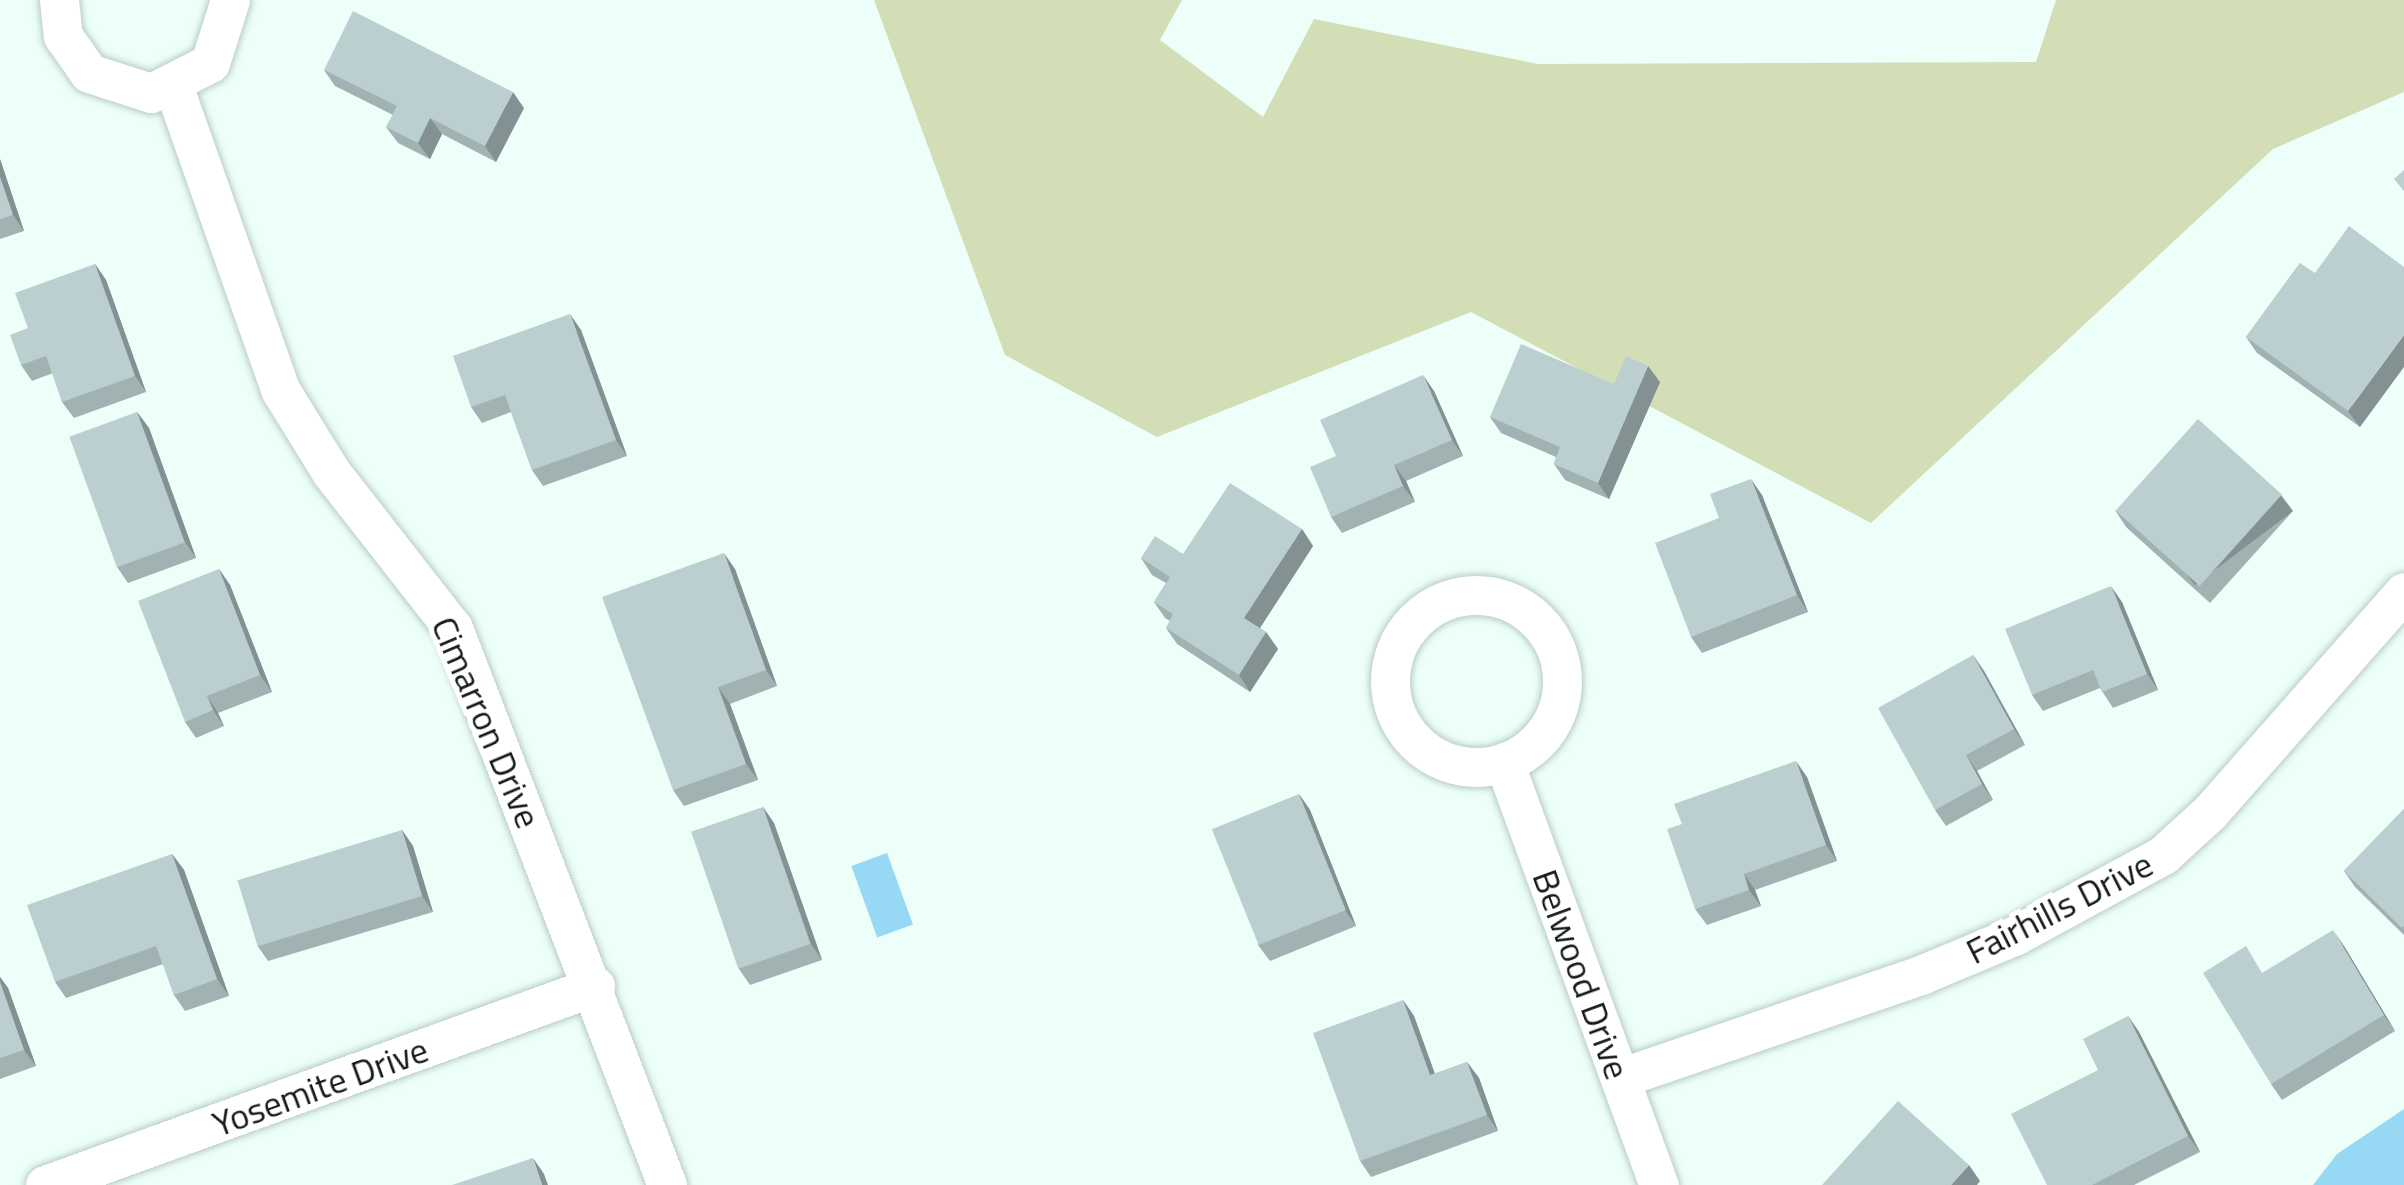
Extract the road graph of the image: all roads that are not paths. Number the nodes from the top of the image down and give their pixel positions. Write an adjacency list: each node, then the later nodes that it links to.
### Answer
1 (59, 0): 3 (street)
2 (230, 0): 3 (street)
3 (173, 88): 6 (street, Cimarron Drive)
4 (2404, 592): 7 (street, Fairhills Drive)
5 (1504, 763): 5 (street); 7 (street, Belwood Drive)
6 (595, 986): 8 (street, Yosemite Drive); 9 (street, Cimarron Drive)
7 (1620, 1078): 10 (street, Belwood Drive)
8 (45, 1185)
9 (668, 1185)
10 (1659, 1185)

